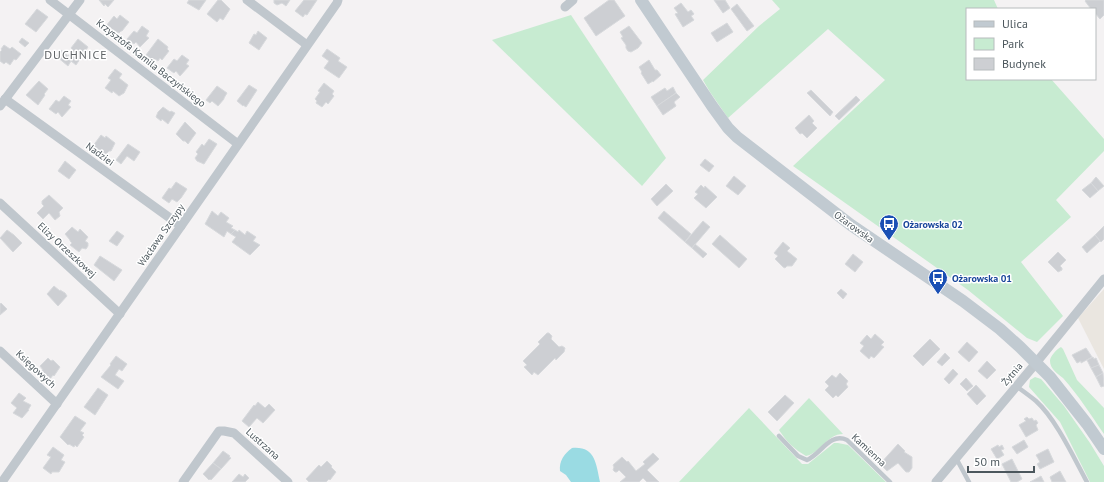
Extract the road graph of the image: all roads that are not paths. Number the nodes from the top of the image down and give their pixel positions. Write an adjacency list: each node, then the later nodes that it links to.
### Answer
1 (50, 0): 8 (street, Krzysztofa Kamila Baczyńskiego)
2 (80, 0): 8 (street)
3 (247, 0): 9 (street)
4 (338, 0): 9 (street, Wacława Szczypy)
5 (573, 0): 7 (street)
6 (641, 0): 17 (main road, Ożarowska)
7 (565, 7)
8 (68, 14): 10 (street); 11 (street, Krzysztofa Kamila Baczyńskiego)
9 (307, 45): 11 (street, Wacława Szczypy)
10 (3, 102): 13 (street, Nadziei)
11 (238, 144): 13 (street, Wacława Szczypy)
12 (0, 203): 15 (street, Elizy Orzeszkowej)
13 (181, 226): 15 (street, Wacława Szczypy)
14 (1104, 279): 17 (street, Żytnia)
15 (120, 314): 19 (street, Wacława Szczypy)
16 (0, 350): 19 (street, Księgowych)
17 (1036, 362): 18 (street, Żytnia); 21 (main road, Ożarowska)
18 (1016, 386): 22 (street, Żytnia); 29 (lane)
19 (57, 404): 23 (street, Wacława Szczypy)
20 (779, 436): 26 (lane, Kamienna)
21 (1104, 449)
22 (956, 458): 27 (street, Żytnia); 28 (lane)
23 (2, 482)
24 (183, 482): 25 (street, Lustrzana)
25 (288, 482)
26 (890, 482)
27 (936, 482)
28 (968, 482)
29 (1087, 482)

